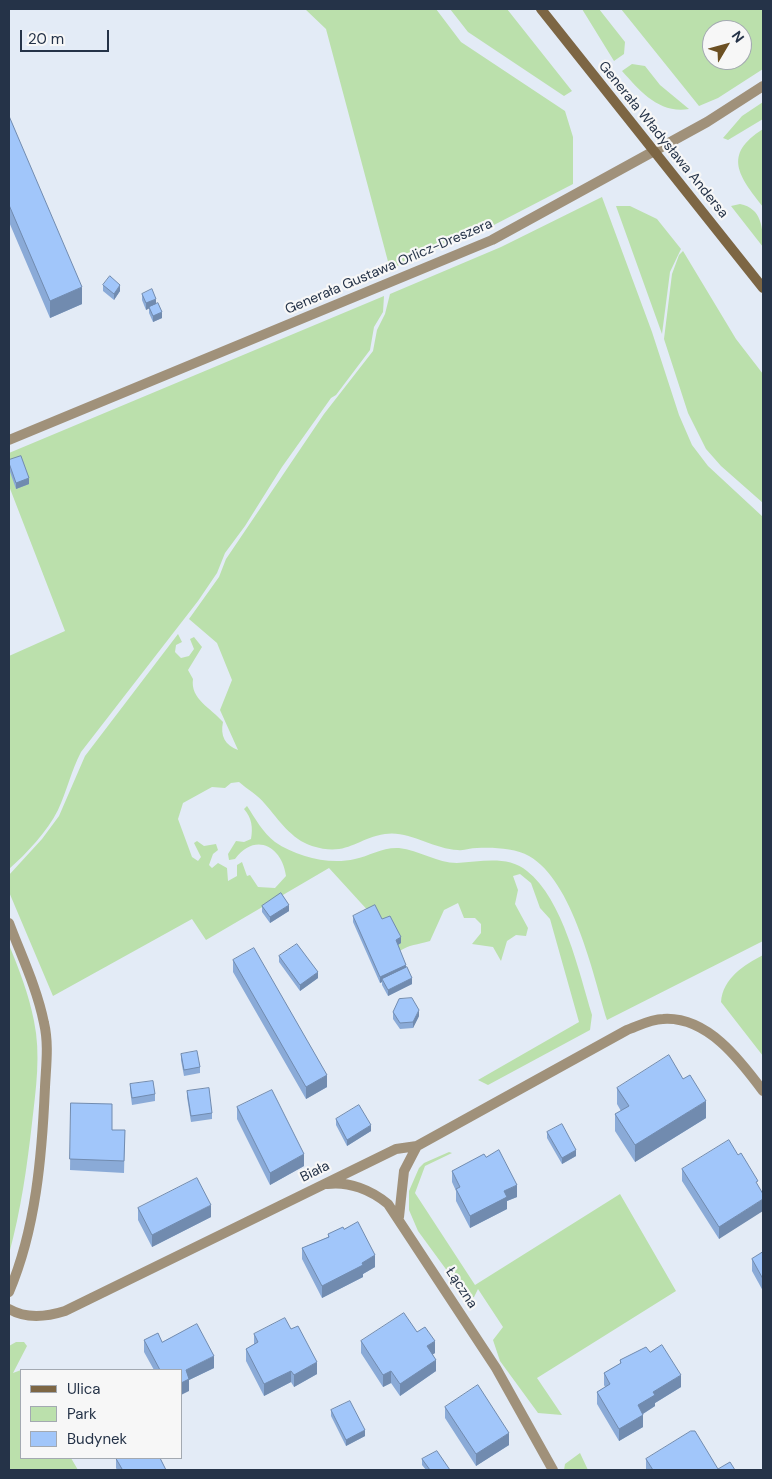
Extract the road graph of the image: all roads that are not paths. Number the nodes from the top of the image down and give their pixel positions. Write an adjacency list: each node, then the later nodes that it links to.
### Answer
1 (541, 9): 3 (main road, Generała Władysława Andersa)
2 (763, 86): 3 (street, Generała Gustawa Orlicz-Dreszera)
3 (655, 151): 4 (main road, Generała Władysława Andersa); 5 (street, Generała Gustawa Orlicz-Dreszera)
4 (763, 288)
5 (9, 440)
6 (9, 923): 11 (street)
7 (763, 1090): 8 (street, Biała)
8 (417, 1146): 9 (street, Biała); 10 (street)
9 (302, 1194): 10 (street, Łączna); 12 (street, Biała)
10 (398, 1217): 13 (street, Łączna)
11 (9, 1292)
12 (9, 1309)
13 (553, 1470)

